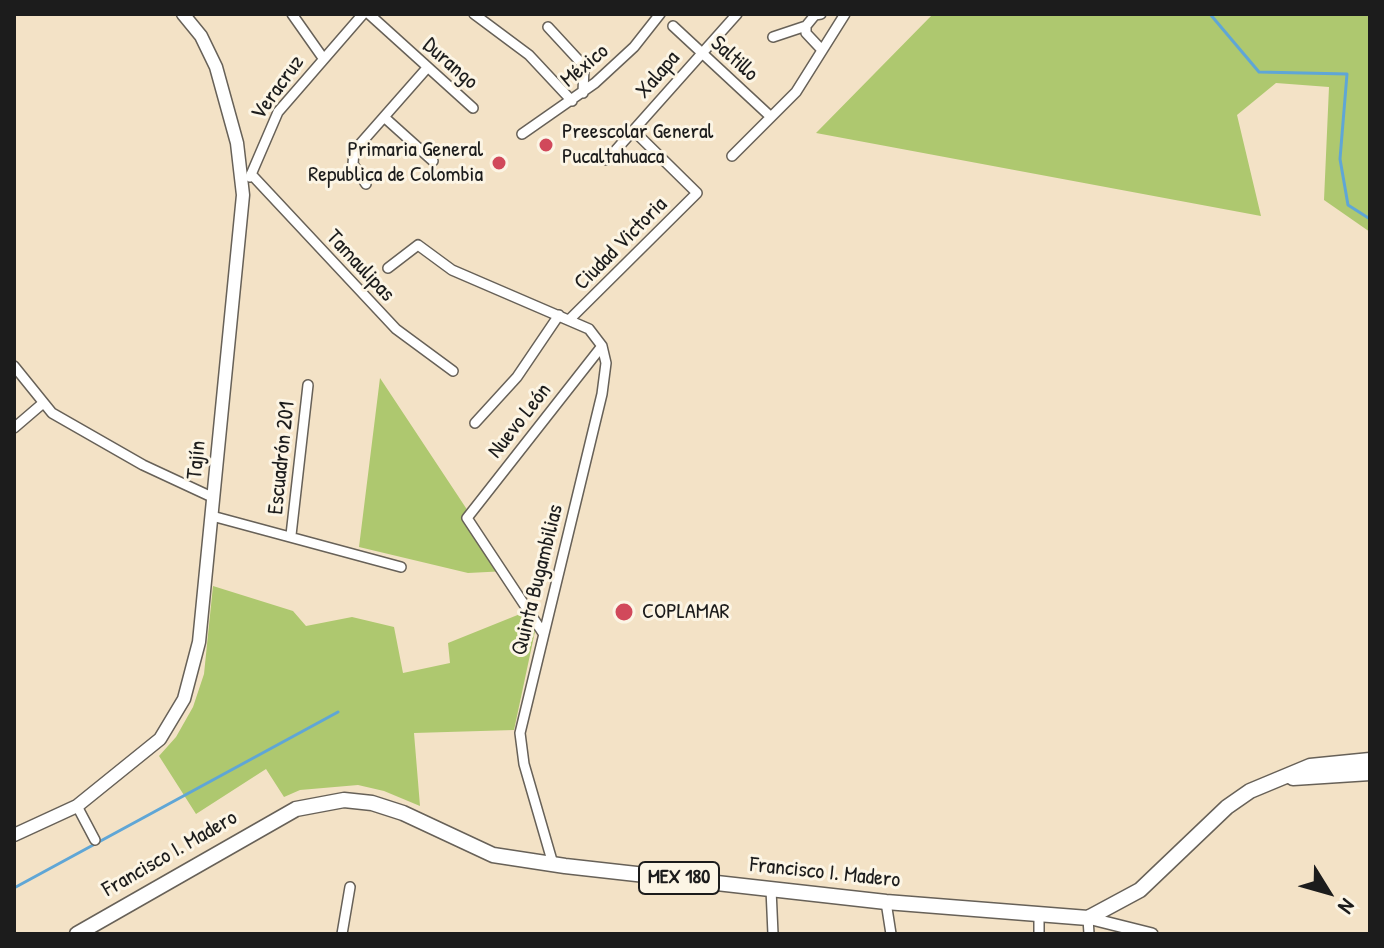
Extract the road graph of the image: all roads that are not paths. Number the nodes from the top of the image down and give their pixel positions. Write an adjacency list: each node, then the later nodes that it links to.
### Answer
1 (183, 14): 29 (main road, Tajín)
2 (292, 14): 15 (street)
3 (366, 14): 15 (street, Veracruz); 16 (street, Durango)
4 (474, 14): 18 (street)
5 (660, 14): 17 (street, México)
6 (737, 14): 14 (street, Xalapa)
7 (821, 14): 10 (street)
8 (845, 14): 13 (street)
9 (673, 26): 14 (street, Saltillo)
10 (806, 26): 12 (street); 13 (street)
11 (548, 27): 17 (street)
12 (773, 37)
13 (821, 49): 21 (street)
14 (701, 53): 21 (street, Saltillo); 22 (street, Xalapa)
15 (323, 58): 27 (street, Veracruz)
16 (427, 68): 19 (street, Durango); 20 (street)
17 (583, 93): 18 (street, México)
18 (572, 101): 23 (street, México)
19 (473, 108)
20 (384, 117): 26 (street); 28 (street)
21 (771, 117): 24 (street)
22 (634, 131): 25 (street, Xalapa); 32 (street, Ciudad Victoria)
23 (522, 134)
24 (732, 156)
25 (607, 160)
26 (433, 161)
27 (251, 174): 29 (street, Veracruz); 35 (street, Tamaulipas)
28 (366, 184)
29 (243, 195): 40 (main road, Tajín)
30 (388, 268): 31 (street)
31 (559, 315): 32 (street); 38 (street)
32 (570, 319): 33 (street)
33 (602, 346): 44 (street, Quinta Bugambilias); 44 (street, Nuevo León)
34 (14, 366): 37 (street)
35 (453, 371)
36 (308, 385): 42 (street, Escuadrón 201)
37 (42, 404): 39 (street); 40 (street)
38 (475, 423)
39 (14, 428)
40 (214, 498): 41 (main road, Tajín)
41 (212, 516): 42 (street, Escuadrón 201); 48 (main road, Tajín)
42 (291, 535): 43 (street, Escuadrón 201)
43 (401, 567)
44 (543, 633): 51 (street, Quinta Bugambilias)
45 (1370, 760): 47 (main road, MEX 180)
46 (1370, 773): 47 (main road, MEX 180)
47 (1277, 779): 56 (main road, Francisco I. Madero / MEX 180)
48 (77, 806): 49 (main road, Tajín); 50 (street)
49 (14, 835)
50 (95, 840)
51 (553, 864): 53 (main road, Francisco I. Madero / MEX 180); 57 (main road, Francisco I. Madero / MEX 180)
52 (350, 887): 58 (street)
53 (771, 889): 54 (main road, Francisco I. Madero / MEX 180); 59 (street)
54 (886, 902): 55 (main road, Francisco I. Madero / MEX 180); 60 (street)
55 (1039, 917): 56 (main road, Francisco I. Madero / MEX 180); 61 (street)
56 (1088, 918): 62 (street); 63 (street)
57 (77, 934)
58 (342, 934)
59 (773, 934)
60 (891, 934)
61 (1039, 934)
62 (1089, 934)
63 (1152, 934)

